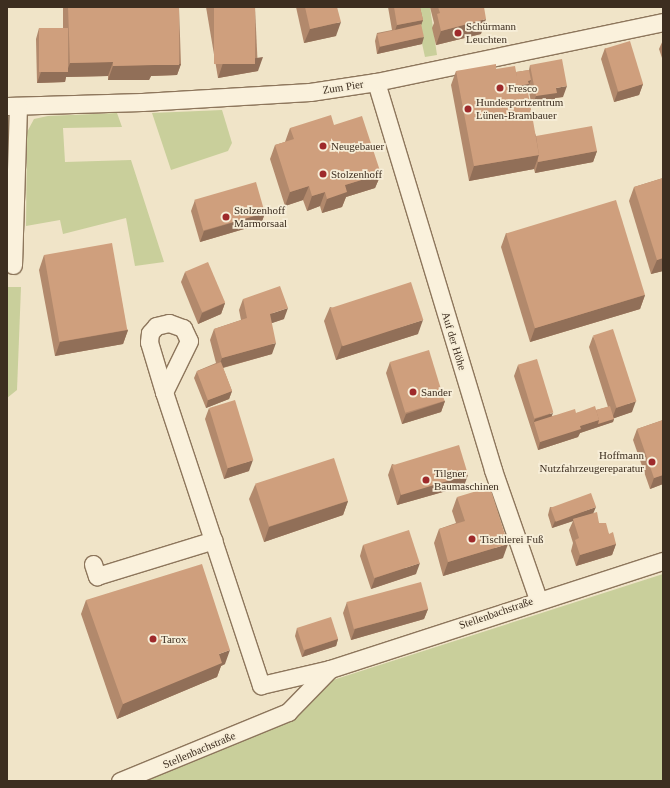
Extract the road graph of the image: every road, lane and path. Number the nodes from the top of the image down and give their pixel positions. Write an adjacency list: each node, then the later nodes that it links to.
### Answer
1 (663, 22): 2 (street, Zum Pier)
2 (376, 82): 3 (street, Zum Pier); 9 (street, Auf der Höhe)
3 (12, 106): 4 (street, Zum Pier)
4 (13, 265)
5 (164, 392): 6 (street, Stellenbachstraße)
6 (214, 540): 8 (street); 10 (street, Stellenbachstraße)
7 (663, 561): 9 (street, Stellenbachstraße)
8 (93, 564)
9 (538, 599): 10 (street, Stellenbachstraße)
10 (330, 669): 11 (street, Stellenbachstraße)
11 (120, 781)

